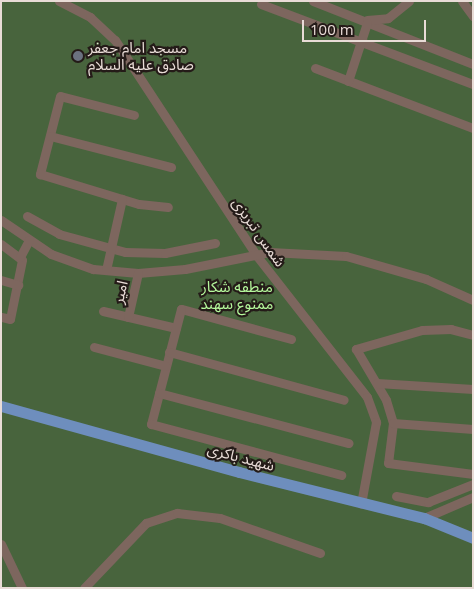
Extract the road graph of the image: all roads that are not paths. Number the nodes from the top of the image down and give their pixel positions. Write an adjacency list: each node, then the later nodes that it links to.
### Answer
1 (59, 1): 26 (street, شمس تبریزی)
2 (313, 1): 7 (street)
3 (409, 1): 7 (street)
4 (462, 1): 6 (street)
5 (261, 4): 9 (street)
6 (473, 16)
7 (352, 17): 8 (street)
8 (367, 23): 9 (street); 10 (street)
9 (359, 41): 12 (street); 13 (street)
10 (473, 64)
11 (315, 68): 12 (street)
12 (348, 81): 15 (street)
13 (473, 84)
14 (134, 115): 16 (street)
15 (473, 128)
16 (50, 136): 17 (street); 18 (street)
17 (171, 167)
18 (122, 199): 19 (street); 25 (street)
19 (168, 207)
20 (27, 216): 25 (street)
21 (1, 220): 22 (street)
22 (30, 240): 27 (street); 28 (street)
23 (1, 244): 27 (street)
24 (215, 244): 25 (street)
25 (111, 249): 28 (street)
26 (256, 255): 29 (street); 32 (street); 55 (street, شمس تبریزی)
27 (20, 257): 31 (street)
28 (106, 270): 29 (street)
29 (138, 273): 34 (street, امیر)
30 (1, 280): 31 (street)
31 (18, 285): 35 (street)
32 (473, 300)
33 (103, 311): 34 (street)
34 (128, 317): 36 (street)
35 (5, 318)
36 (176, 328): 38 (street); 40 (street)
37 (473, 335): 42 (street)
38 (291, 339)
39 (94, 347): 41 (street)
40 (170, 352): 41 (street); 45 (street)
41 (166, 366): 44 (street)
42 (377, 383): 43 (street); 47 (street)
43 (473, 389)
44 (159, 392): 49 (street); 51 (street)
45 (344, 400)
46 (1, 406): 55 (main road, شهید باکری)
47 (393, 423): 48 (street); 50 (street)
48 (473, 429)
49 (348, 443)
50 (473, 474)
51 (341, 475)
52 (473, 484): 53 (street)
53 (396, 496)
54 (473, 497): 56 (street)
55 (361, 504): 56 (main road, شهید باکری)
56 (424, 518): 57 (main road, شهید باکری)
57 (473, 538)
58 (1, 544): 60 (street)
59 (320, 553): 61 (street)
60 (22, 588)
61 (84, 588)

